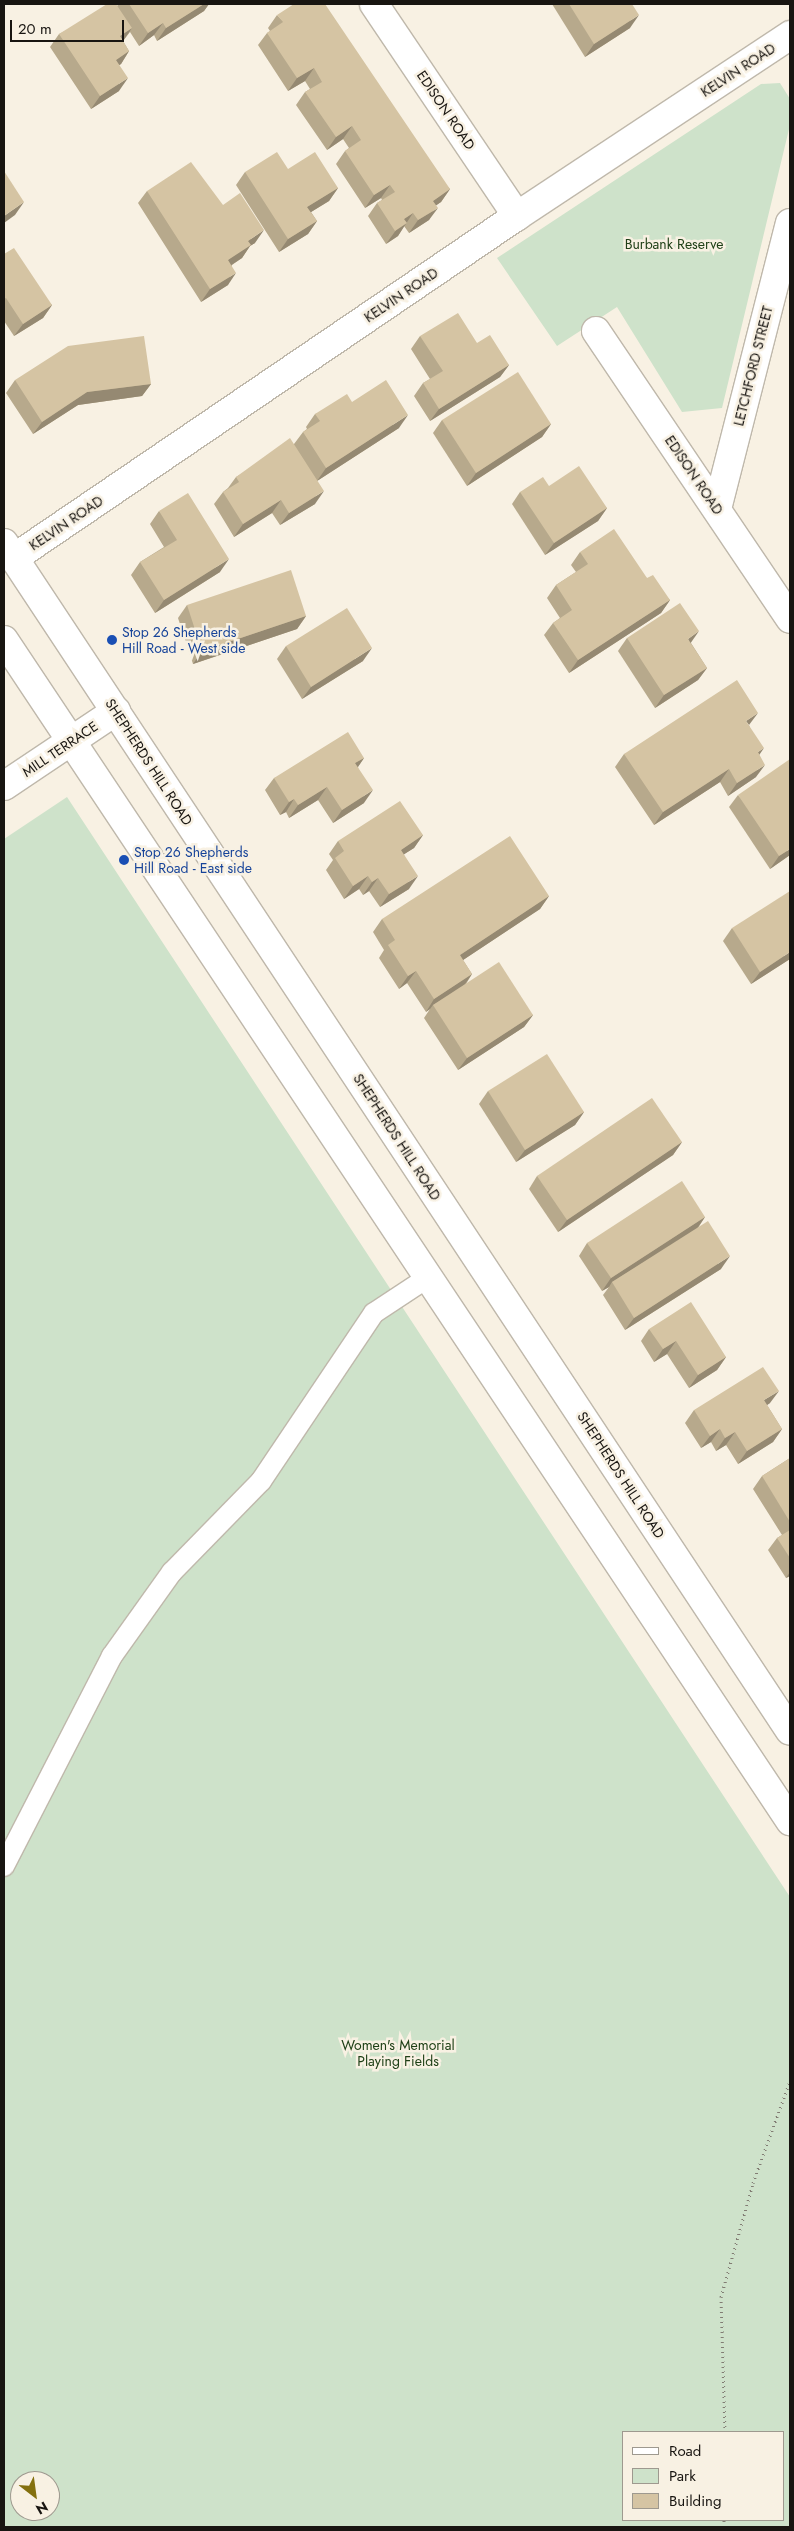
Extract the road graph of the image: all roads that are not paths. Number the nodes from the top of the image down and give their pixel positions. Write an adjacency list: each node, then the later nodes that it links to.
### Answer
1 (374, 4): 3 (main road, EDISON ROAD)
2 (790, 36): 3 (main road, KELVIN ROAD)
3 (517, 216): 7 (main road, KELVIN ROAD)
4 (790, 223): 6 (main road, LETCHFORD STREET)
5 (596, 331): 6 (main road, EDISON ROAD)
6 (717, 509): 8 (main road, EDISON ROAD)
7 (9, 550): 10 (main road, SHEPHERDS HILL ROAD)
8 (790, 619)
9 (4, 640): 11 (main road)
10 (116, 711): 11 (main road, MILL TERRACE); 14 (main road, SHEPHERDS HILL ROAD)
11 (72, 741): 12 (main road, MILL TERRACE); 13 (main road)
12 (4, 786)
13 (427, 1278): 15 (main road); 16 (lane)
14 (790, 1731)
15 (790, 1821)
16 (4, 1866)

